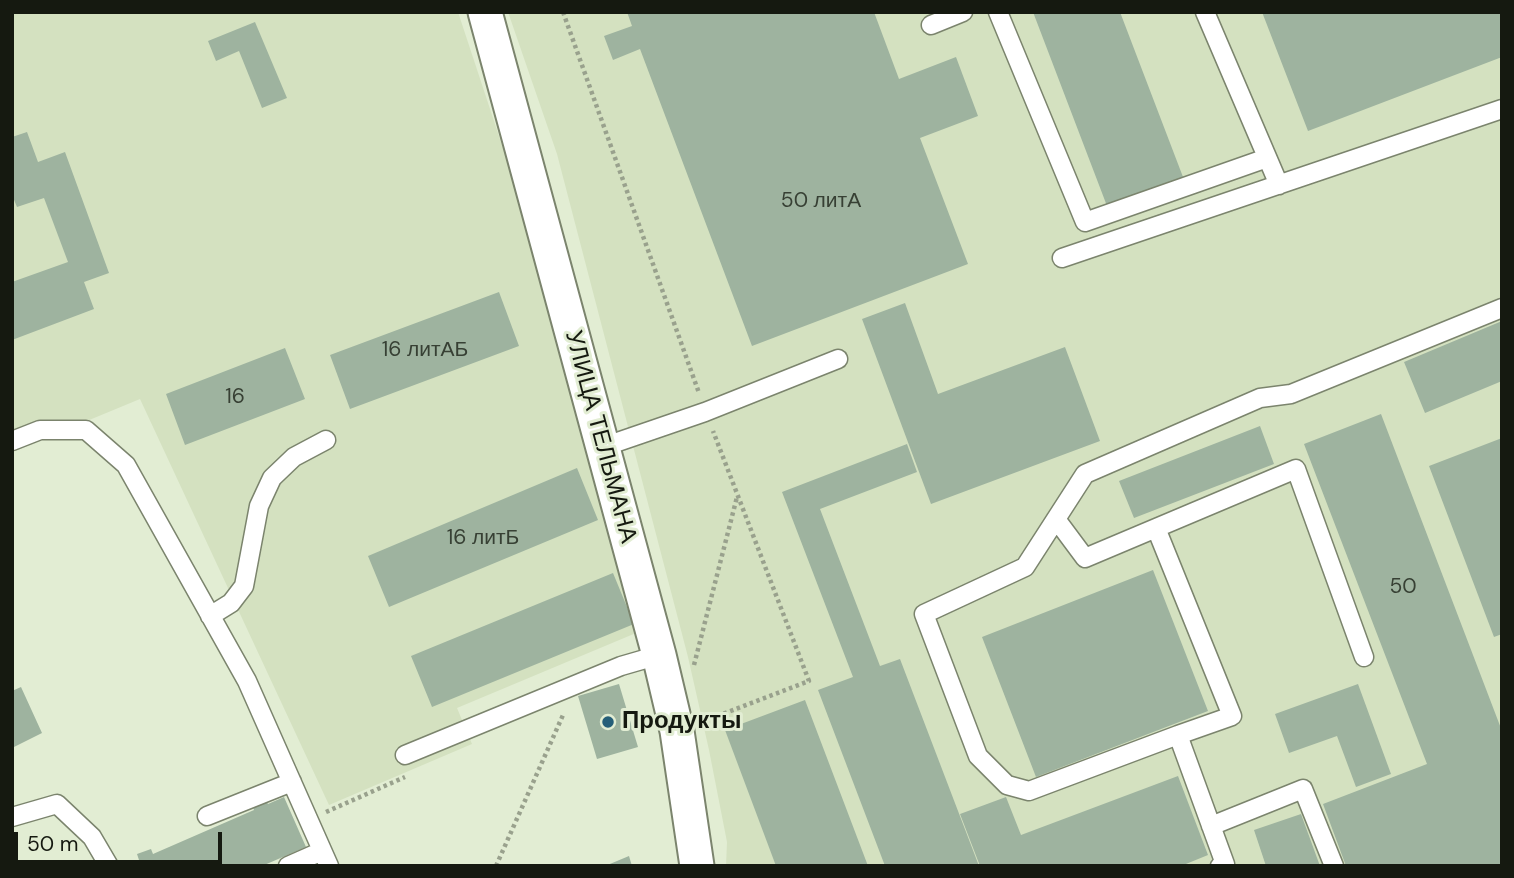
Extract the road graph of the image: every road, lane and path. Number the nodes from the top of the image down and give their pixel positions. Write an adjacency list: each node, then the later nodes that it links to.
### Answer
1 (485, 12): 14 (street, УЛИЦА ТЕЛЬМАНА)
2 (963, 12): 5 (lane)
3 (998, 12): 7 (lane)
4 (1205, 12): 7 (lane)
5 (932, 25)
6 (1502, 109): 8 (lane)
7 (1267, 158): 8 (lane)
8 (1279, 185): 9 (lane)
9 (1062, 258)
10 (1502, 309): 16 (lane)
11 (838, 359): 14 (lane)
12 (326, 440): 18 (lane)
13 (12, 442): 18 (lane)
14 (603, 447): 19 (street, УЛИЦА ТЕЛЬМАНА)
15 (738, 496): 21 (path)
16 (1056, 519): 17 (lane); 23 (lane)
17 (1156, 528): 20 (lane); 23 (lane)
18 (210, 616): 25 (lane)
19 (659, 655): 22 (lane); 33 (street, УЛИЦА ТЕЛЬМАНА)
20 (1364, 657)
21 (694, 666)
22 (575, 685): 24 (lane); 32 (path)
23 (1178, 735): 28 (lane)
24 (405, 755)
25 (292, 782): 26 (lane); 29 (lane)
26 (207, 816)
27 (12, 817): 30 (lane)
28 (1211, 826): 34 (lane); 35 (lane)
29 (325, 858): 31 (lane)
30 (109, 866)
31 (288, 866)
32 (496, 866)
33 (697, 866)
34 (1220, 866)
35 (1334, 866)

